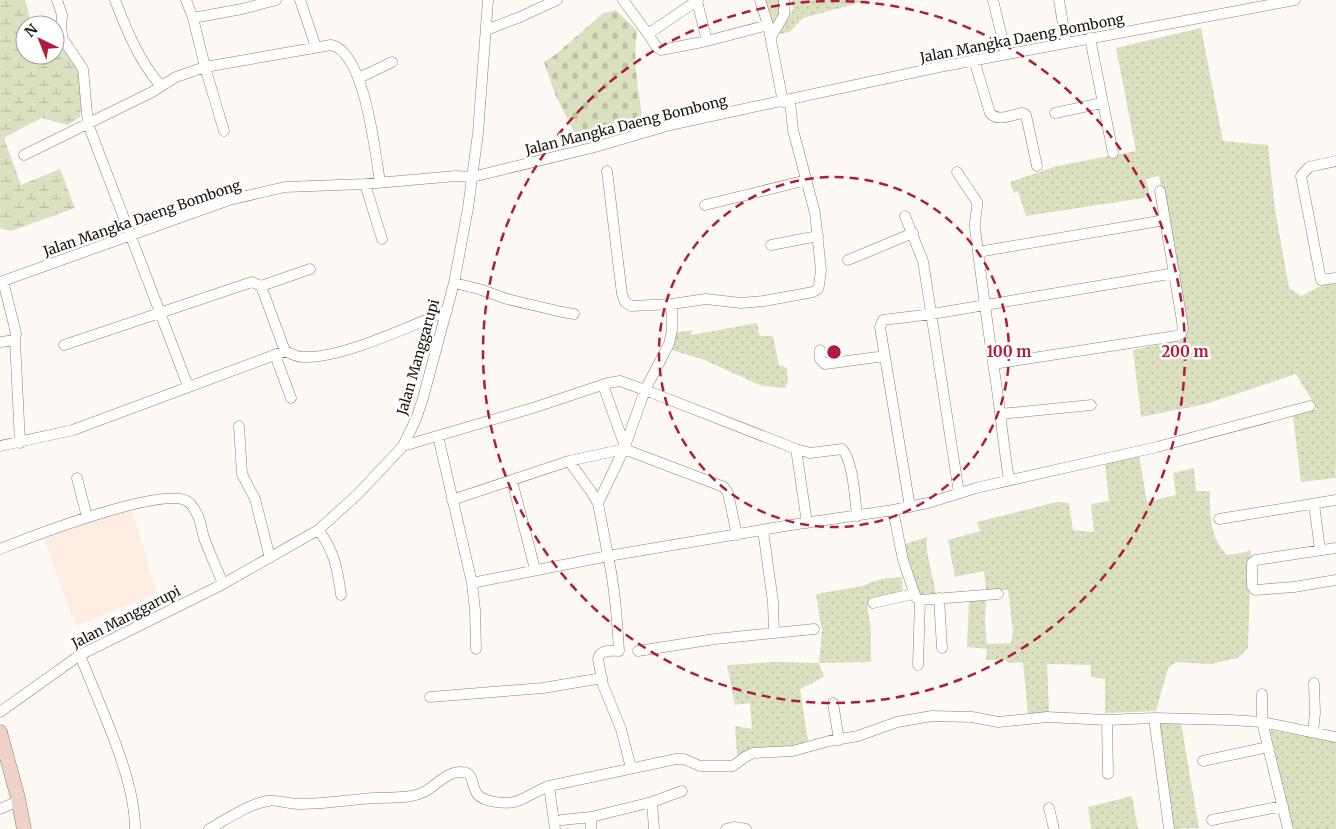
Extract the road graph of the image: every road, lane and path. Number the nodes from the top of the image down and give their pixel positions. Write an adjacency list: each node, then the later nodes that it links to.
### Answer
1 (57, 0): 34 (street)
2 (115, 0): 30 (street)
3 (186, 0): 16 (street)
4 (276, 0): 15 (street)
5 (300, 0): 24 (street)
6 (488, 0): 18 (street, Jalan Manggarupi)
7 (557, 0): 18 (street)
8 (623, 0): 19 (street)
9 (697, 0): 19 (street); 22 (street)
10 (760, 0): 17 (street)
11 (784, 0): 20 (street)
12 (993, 0): 25 (street)
13 (1059, 0): 23 (street)
14 (1289, 1): 21 (street, Jalan Mangka Daeng Bombong)
15 (240, 5): 16 (street)
16 (192, 18): 28 (street)
17 (768, 25): 20 (street); 22 (street)
18 (486, 30): 42 (street, Jalan Manggarupi)
19 (648, 34): 22 (street)
20 (771, 36): 31 (street)
21 (1090, 38): 23 (street, Jalan Mangka Daeng Bombong); 32 (street)
22 (707, 41)
23 (1066, 42): 25 (street, Jalan Mangka Daeng Bombong)
24 (316, 48): 28 (street); 29 (street)
25 (1006, 54): 26 (street, Jalan Mangka Daeng Bombong)
26 (974, 60): 31 (street, Jalan Mangka Daeng Bombong); 39 (street)
27 (392, 62): 29 (street)
28 (205, 66): 30 (street); 35 (street)
29 (358, 78): 44 (street)
30 (161, 86): 34 (street)
31 (786, 101): 42 (street, Jalan Mangka Daeng Bombong); 43 (street)
32 (1102, 103): 33 (street); 36 (street)
33 (1056, 113)
34 (88, 124): 37 (street); 51 (street)
35 (224, 131)
36 (1113, 153)
37 (24, 155)
38 (1336, 161): 59 (street)
39 (1038, 166)
40 (607, 171): 63 (street)
41 (957, 172): 55 (street)
42 (472, 177): 44 (street, Jalan Mangka Daeng Bombong); 61 (street, Jalan Manggarupi)
43 (807, 180): 47 (street); 52 (street)
44 (380, 182): 45 (street, Jalan Mangka Daeng Bombong)
45 (365, 184): 51 (street, Jalan Mangka Daeng Bombong); 53 (street)
46 (1160, 190): 49 (street)
47 (706, 204)
48 (906, 216): 50 (street)
49 (1164, 220): 55 (street); 58 (street)
50 (913, 232): 56 (street); 68 (street)
51 (130, 236): 60 (street, Jalan Mangka Daeng Bombong); 66 (street)
52 (818, 236): 54 (street); 63 (street)
53 (382, 238)
54 (771, 246)
55 (978, 252): 64 (street)
56 (848, 260)
57 (310, 269): 62 (street)
58 (1175, 273): 64 (street); 75 (street)
59 (1336, 278)
60 (2, 281): 69 (street)
61 (454, 283): 65 (street, Jalan Manggarupi); 67 (street)
62 (261, 286): 66 (street); 73 (street)
63 (672, 304): 78 (street)
64 (984, 305): 68 (street); 75 (street)
65 (447, 311): 73 (street); 87 (street, Jalan Manggarupi)
66 (161, 312): 71 (street); 77 (street)
67 (574, 314)
68 (932, 314): 74 (street); 94 (street)
69 (14, 340): 70 (street); 85 (street)
70 (0, 342)
71 (64, 345)
72 (820, 350): 74 (street)
73 (280, 353): 77 (street); 79 (street)
74 (885, 356): 99 (street)
75 (993, 364): 82 (street)
76 (603, 385): 78 (street); 84 (street); 88 (street)
77 (188, 386): 85 (street)
78 (645, 390): 88 (street); 89 (street)
79 (291, 398)
80 (1092, 405): 82 (street)
81 (1310, 406): 92 (street)
82 (1000, 414): 92 (street)
83 (239, 426): 112 (street)
84 (438, 436): 87 (street); 95 (street)
85 (20, 443): 86 (street)
86 (0, 446)
87 (403, 446): 105 (street, Jalan Manggarupi)
88 (624, 447): 90 (street); 97 (street); 107 (street)
89 (796, 450): 101 (street); 104 (street)
90 (569, 462): 93 (street); 97 (street)
91 (77, 478): 102 (street)
92 (1009, 480): 94 (street)
93 (512, 481): 95 (street); 113 (street)
94 (960, 493): 99 (street)
95 (452, 500): 115 (street)
96 (1336, 500): 98 (street)
97 (598, 503): 111 (street)
98 (1314, 504): 103 (street); 110 (street)
99 (910, 507): 100 (street)
100 (893, 510): 101 (street); 119 (street)
101 (857, 516): 104 (street)
102 (87, 517): 109 (street); 116 (street)
103 (1219, 519)
104 (807, 524): 106 (street)
105 (318, 530): 112 (street, Jalan Manggarupi); 118 (street)
106 (763, 530): 107 (street); 123 (street)
107 (737, 535): 111 (street)
108 (1336, 548): 110 (street)
109 (0, 549)
110 (1320, 550): 114 (street)
111 (608, 556): 113 (street); 129 (street)
112 (270, 558): 116 (street, Jalan Manggarupi)
113 (535, 569): 115 (street)
114 (1336, 580)
115 (472, 583): 125 (street)
116 (223, 584): 127 (street, Jalan Manggarupi)
117 (998, 594): 120 (street)
118 (341, 595)
119 (917, 597): 120 (street); 121 (street); 128 (street)
120 (939, 598): 124 (street)
121 (873, 603)
122 (814, 629): 123 (street)
123 (774, 632): 126 (street)
124 (942, 648)
125 (476, 649)
126 (638, 651)
127 (80, 655): 134 (street, Jalan Manggarupi); 158 (street)
128 (918, 665)
129 (602, 681): 132 (street); 144 (street)
130 (1314, 683): 139 (street)
131 (1262, 694): 137 (street)
132 (430, 697)
133 (833, 703): 141 (street)
134 (0, 712)
135 (1154, 718): 136 (street); 137 (street); 156 (street)
136 (1107, 720): 141 (street); 145 (street)
137 (1262, 722): 139 (street); 142 (street)
138 (0, 732): 148 (street)
139 (1313, 732): 140 (street)
140 (1336, 737)
141 (839, 740): 144 (street)
142 (1268, 747): 143 (street); 150 (street)
143 (1203, 760)
144 (631, 768): 146 (street)
145 (1108, 774)
146 (548, 786): 159 (street); 160 (street)
147 (682, 792): 149 (street)
148 (18, 801): 152 (street); 157 (street)
149 (652, 802): 153 (street); 162 (street)
150 (1283, 806): 155 (street); 166 (street)
151 (1049, 808): 165 (street)
152 (0, 809)
153 (591, 817): 154 (street); 161 (street)
154 (562, 820)
155 (1212, 820)
156 (1169, 828)
157 (24, 829)
158 (135, 829)
159 (209, 829)
160 (555, 829)
161 (591, 829)
162 (654, 829)
163 (726, 829): 164 (street)
164 (746, 829)
165 (1054, 829)
166 (1288, 829)

